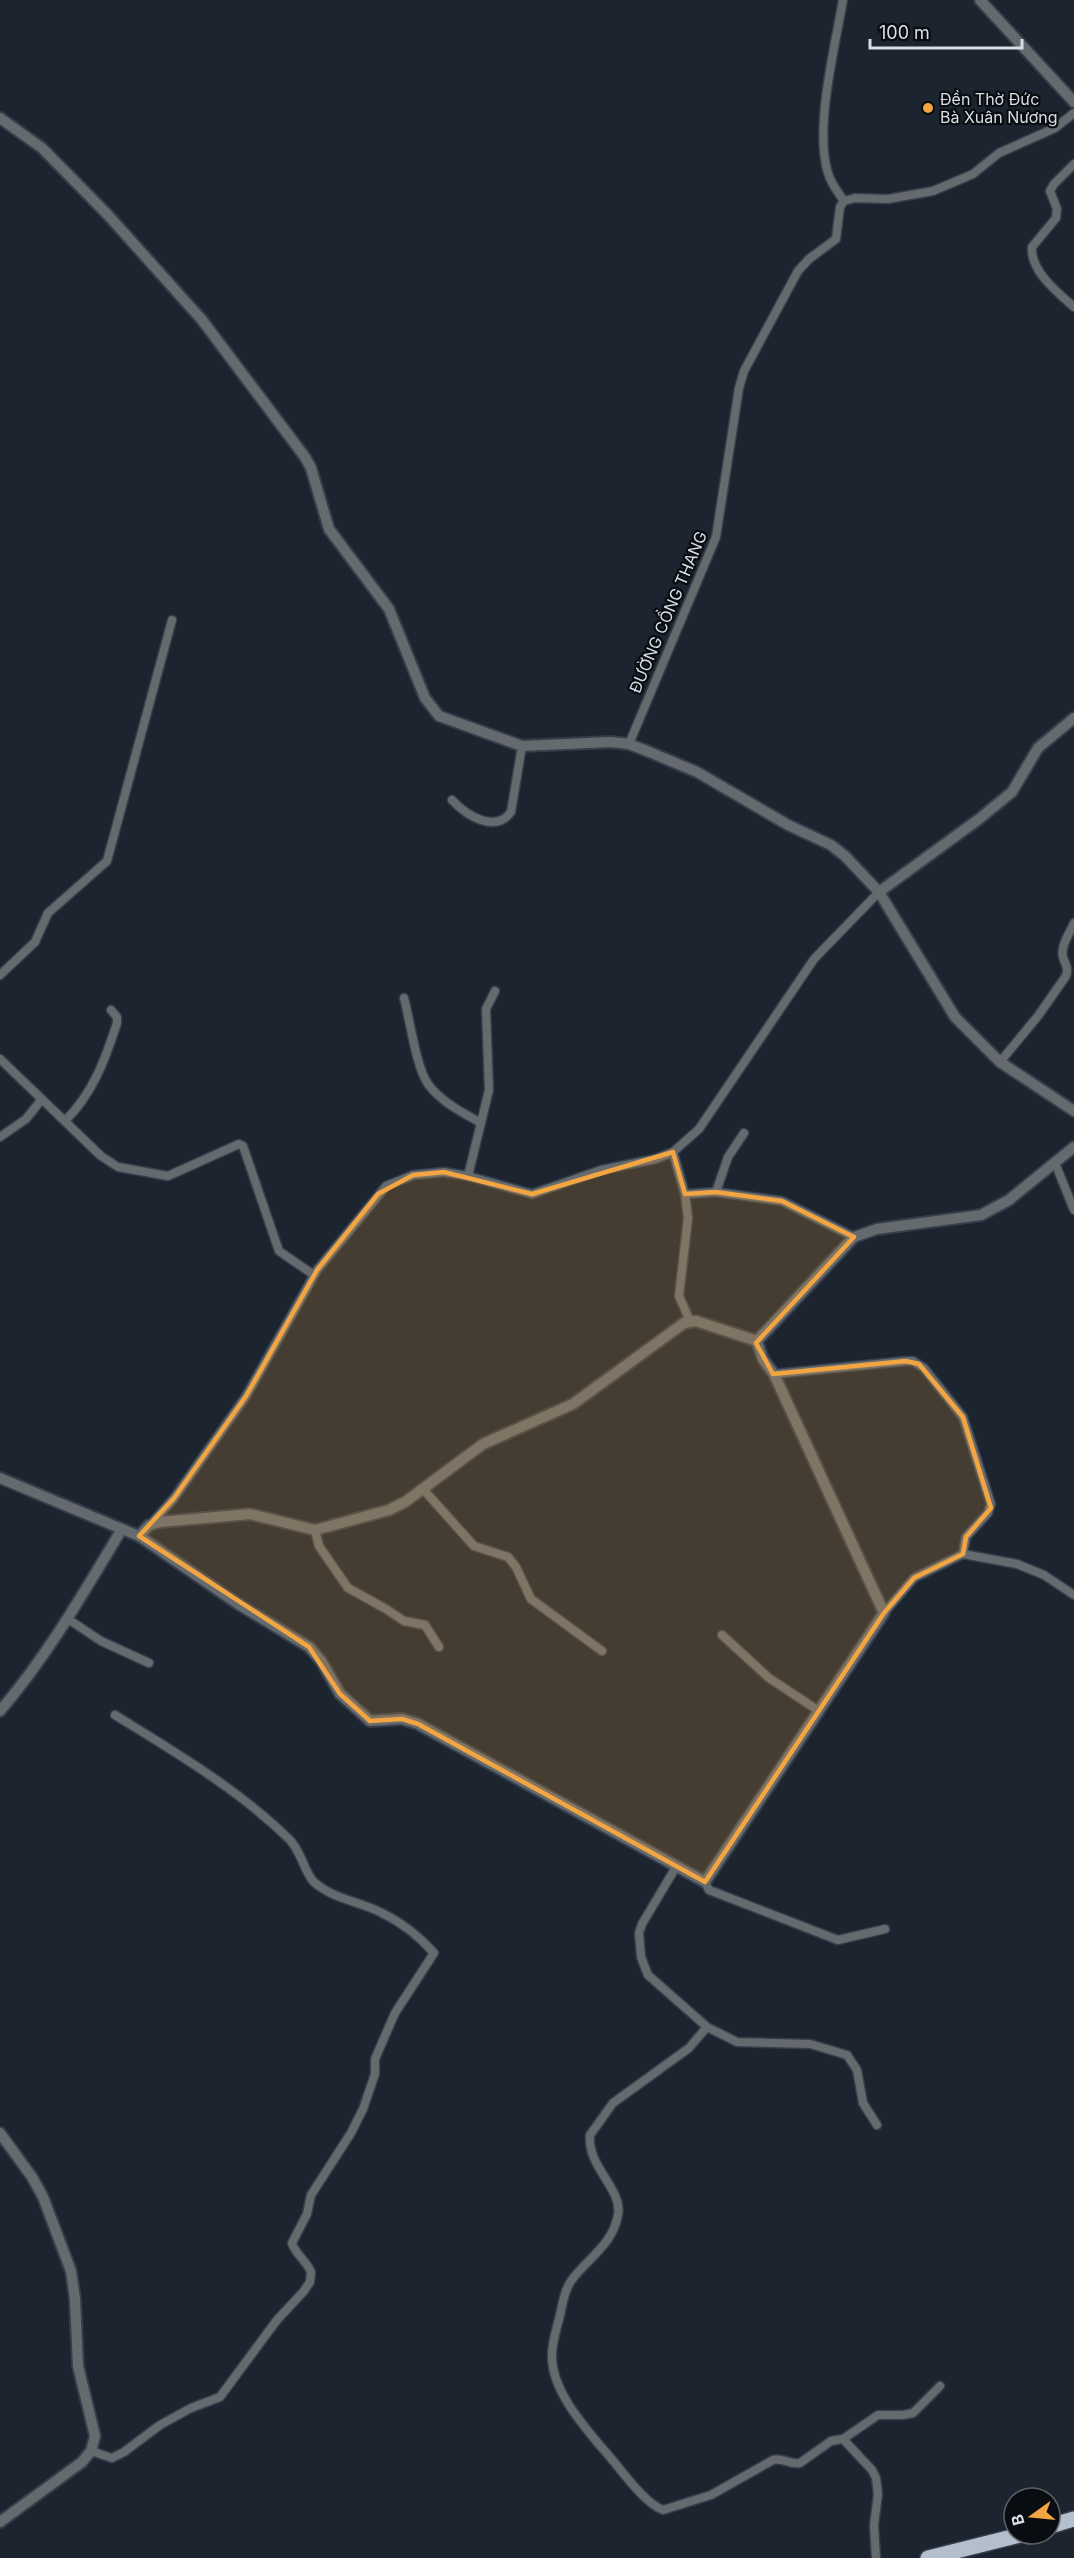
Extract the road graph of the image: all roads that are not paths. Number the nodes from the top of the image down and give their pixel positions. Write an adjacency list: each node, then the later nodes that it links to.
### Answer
1 (843, 0): 7 (street)
2 (986, 2): 3 (street)
3 (1074, 102)
4 (1074, 113): 7 (street)
5 (0, 118): 12 (street)
6 (1074, 164): 8 (street)
7 (844, 201): 11 (street, ĐƯỜNG CỔNG THANG)
8 (1074, 307)
9 (172, 620): 16 (street)
10 (1074, 718): 14 (street)
11 (629, 744): 12 (street); 14 (street)
12 (522, 747): 13 (street)
13 (452, 800)
14 (879, 892): 21 (street); 29 (street)
15 (1074, 923): 21 (street)
16 (0, 975)
17 (495, 991): 25 (street)
18 (404, 998): 25 (street)
19 (111, 1010): 24 (street)
20 (0, 1059): 22 (street)
21 (1000, 1062): 23 (street)
22 (42, 1100): 24 (street); 27 (street)
23 (1073, 1109)
24 (65, 1121): 36 (street)
25 (481, 1123): 31 (street)
26 (744, 1133): 32 (street)
27 (0, 1137)
28 (1074, 1147): 30 (street)
29 (673, 1152): 31 (street); 33 (street)
30 (1055, 1163): 34 (street); 35 (street)
31 (468, 1176): 36 (street)
32 (716, 1192): 33 (street); 35 (street)
33 (685, 1194): 37 (street)
34 (1074, 1210)
35 (854, 1237): 38 (street)
36 (314, 1275): 42 (street)
37 (690, 1321): 38 (street); 41 (street)
38 (757, 1341): 39 (street)
39 (774, 1374): 46 (street); 48 (street)
40 (0, 1478): 43 (street)
41 (423, 1489): 44 (street); 52 (street)
42 (149, 1525): 44 (street); 45 (street)
43 (122, 1529): 45 (street); 49 (street)
44 (315, 1530): 51 (street)
45 (139, 1536): 57 (street)
46 (963, 1554): 47 (street); 48 (street)
47 (1074, 1594)
48 (884, 1613): 55 (street)
49 (68, 1619): 53 (street); 54 (street)
50 (722, 1635): 55 (street)
51 (439, 1647)
52 (602, 1651)
53 (149, 1663)
54 (0, 1711)
55 (819, 1711): 58 (street)
56 (116, 1715): 65 (street)
57 (676, 1867): 58 (street); 60 (street)
58 (705, 1882): 59 (street)
59 (885, 1929)
60 (706, 2026): 61 (street); 64 (street)
61 (877, 2125)
62 (0, 2133): 65 (street)
63 (940, 2386): 64 (street)
64 (843, 2439): 68 (street)
65 (91, 2451): 66 (street)
66 (0, 2522)
67 (1002, 2540): 69 (highway)
68 (876, 2558)
69 (928, 2558)

